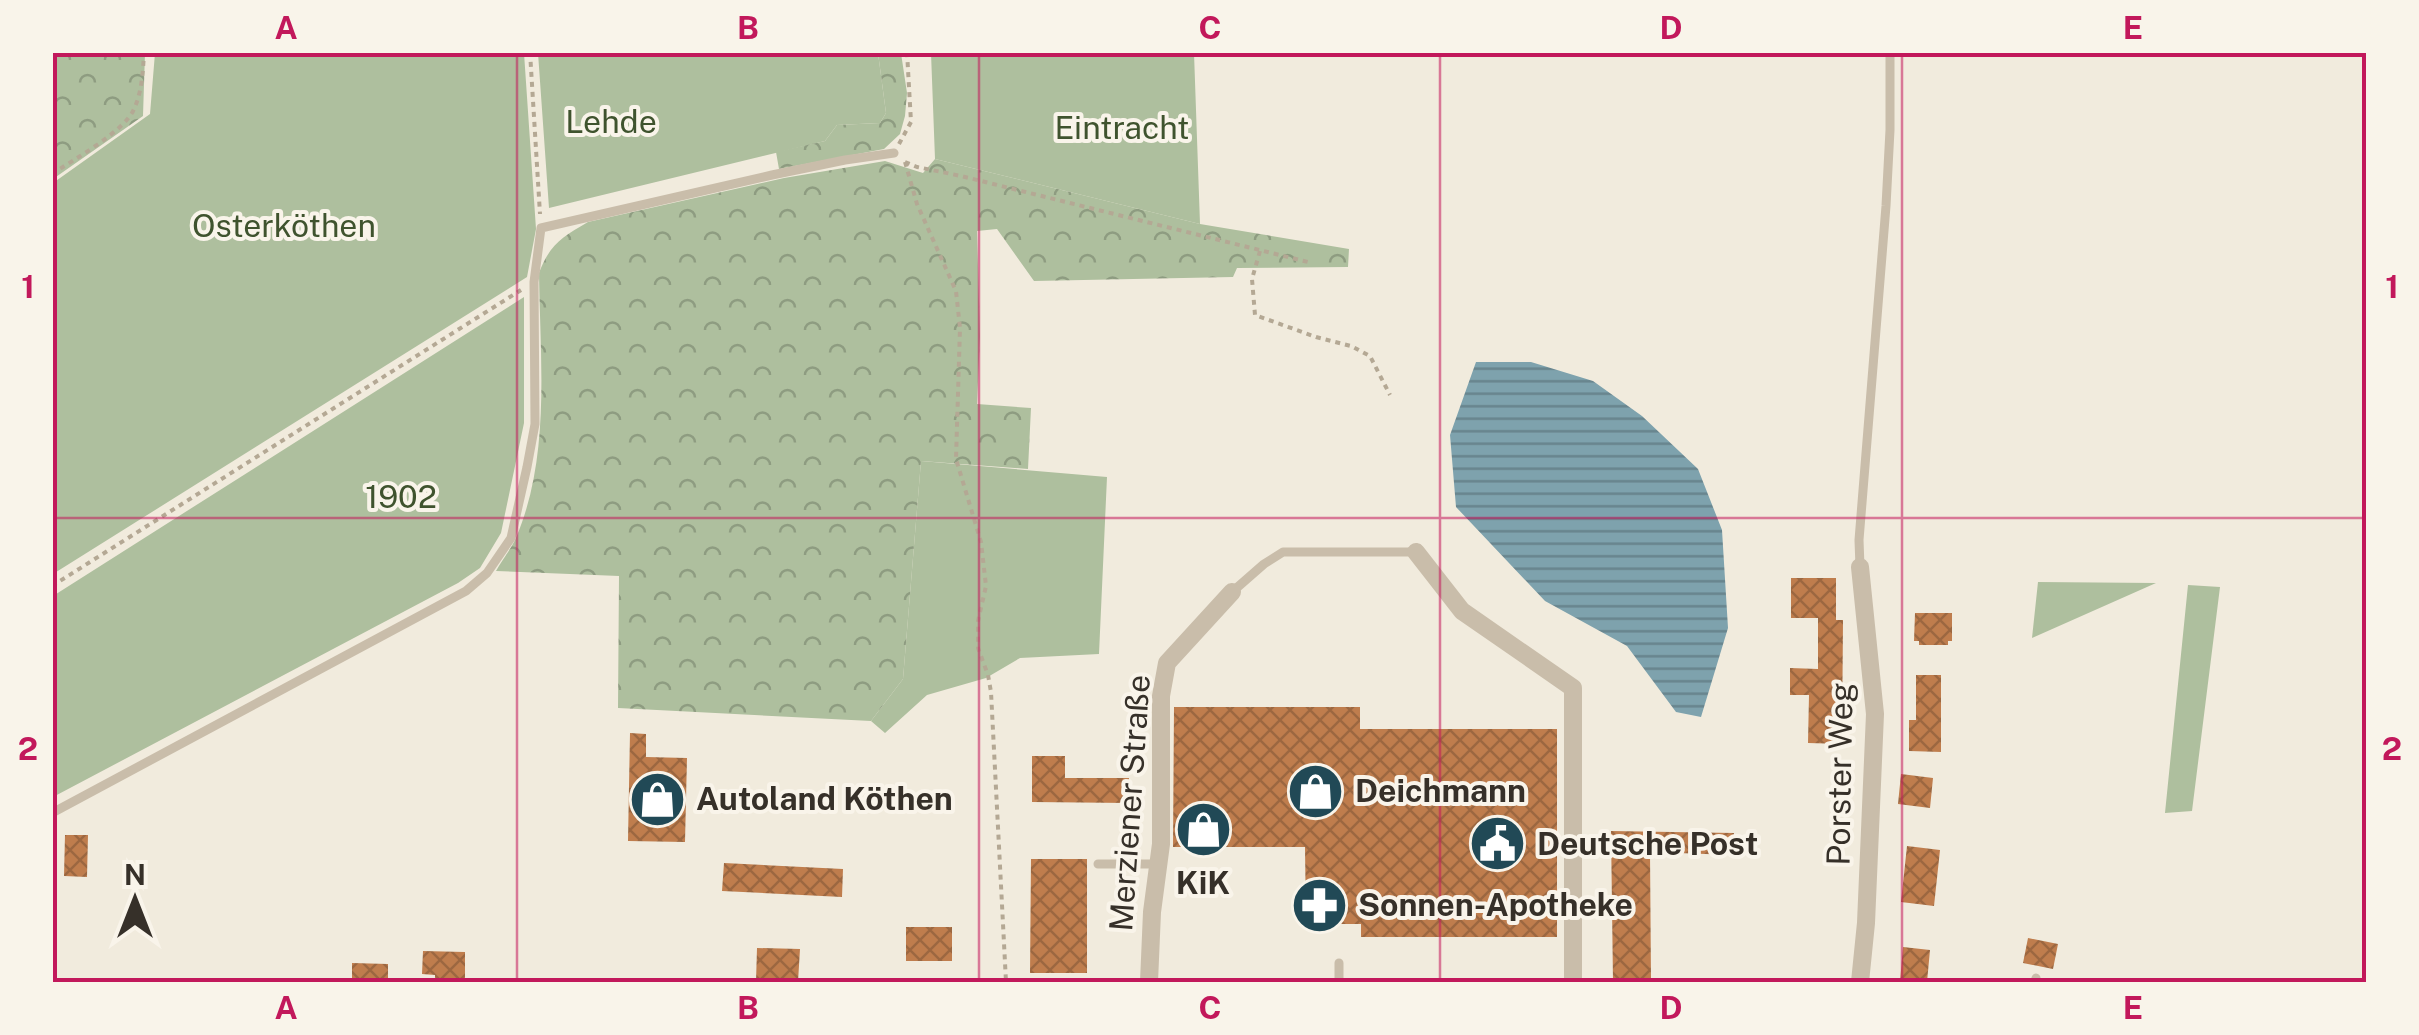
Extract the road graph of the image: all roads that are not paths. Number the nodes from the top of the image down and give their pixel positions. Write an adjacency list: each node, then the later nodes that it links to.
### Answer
1 (1890, 52): 4 (lane)
2 (894, 153): 6 (lane)
3 (1416, 552): 5 (lane); 12 (street)
4 (1860, 566): 13 (street, Porster Weg)
5 (1232, 592): 8 (street, Merziener Straße)
6 (52, 813)
7 (1098, 864): 8 (lane)
8 (1159, 864): 10 (street, Merziener Straße)
9 (1339, 963): 11 (lane)
10 (1149, 982)
11 (1340, 982)
12 (1573, 982)
13 (1860, 982)

